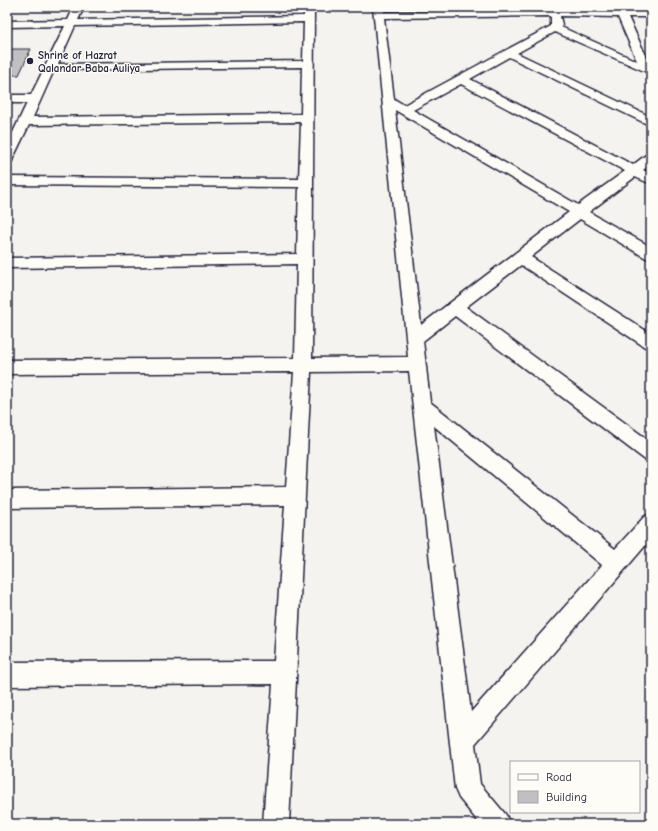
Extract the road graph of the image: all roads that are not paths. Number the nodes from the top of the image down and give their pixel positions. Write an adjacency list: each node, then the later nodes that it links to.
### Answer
1 (79, 7): 8 (street)
2 (552, 10): 3 (street); 5 (street); 9 (street)
3 (378, 11): 17 (street)
4 (309, 13): 8 (street); 11 (street)
5 (621, 13): 6 (street); 13 (street)
6 (651, 14)
7 (7, 24): 8 (street)
8 (72, 24): 12 (street)
9 (555, 28): 10 (street); 13 (street)
10 (509, 53): 14 (street); 21 (street)
11 (309, 64): 12 (street); 19 (street)
12 (50, 67): 16 (street)
13 (648, 69)
14 (461, 80): 18 (street); 24 (street)
15 (7, 99): 16 (street)
16 (34, 99): 20 (street)
17 (387, 100): 18 (street); 34 (street)
18 (404, 110): 28 (street)
19 (307, 118): 20 (street); 27 (street)
20 (24, 122): 22 (street)
21 (651, 122)
22 (7, 158)
23 (651, 158): 24 (street)
24 (634, 171): 25 (street); 28 (street)
25 (651, 180)
26 (7, 181): 27 (street)
27 (306, 183): 31 (street)
28 (579, 212): 29 (street); 30 (street)
29 (651, 254)
30 (520, 257): 33 (street); 35 (street)
31 (305, 258): 32 (street); 36 (street)
32 (7, 263)
33 (455, 307): 34 (street); 40 (street)
34 (414, 339): 37 (street)
35 (651, 342)
36 (303, 364): 37 (street); 38 (street); 41 (street)
37 (417, 364): 39 (street)
38 (7, 367)
39 (422, 406): 44 (street); 47 (street)
40 (651, 453)
41 (296, 496): 42 (street); 45 (street)
42 (7, 499)
43 (651, 524): 44 (street)
44 (617, 564): 47 (street)
45 (286, 672): 46 (street); 48 (street)
46 (7, 674)
47 (462, 740): 49 (street)
48 (276, 824)
49 (497, 824)

